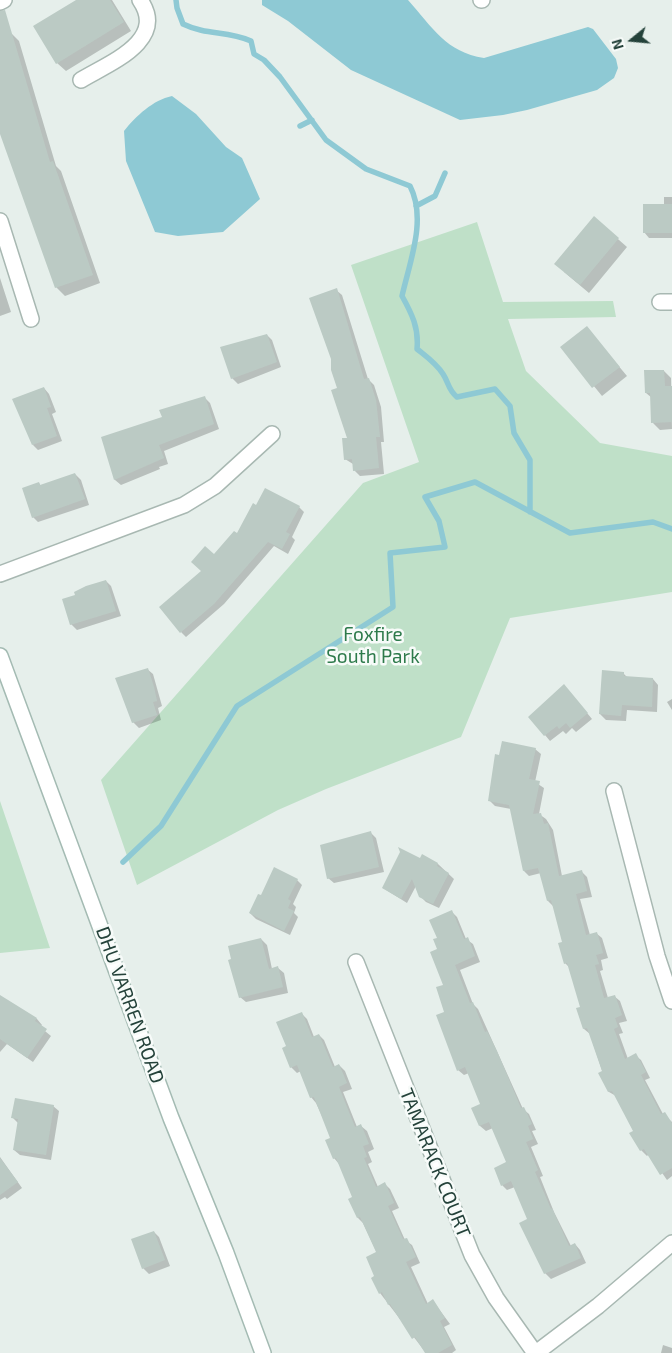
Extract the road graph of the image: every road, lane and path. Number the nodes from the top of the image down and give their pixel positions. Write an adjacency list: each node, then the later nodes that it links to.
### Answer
1 (4, 0): 3 (street)
2 (140, 0): 4 (street)
3 (0, 2)
4 (81, 80)
5 (0, 221): 6 (street)
6 (31, 319)
7 (272, 434): 8 (street)
8 (0, 574)
9 (0, 656): 14 (street, DHU VARREN ROAD)
10 (614, 791): 12 (street)
11 (356, 962): 15 (street, TAMARACK COURT)
12 (672, 1001)
13 (672, 1243): 15 (street)
14 (263, 1353)
15 (535, 1353)

